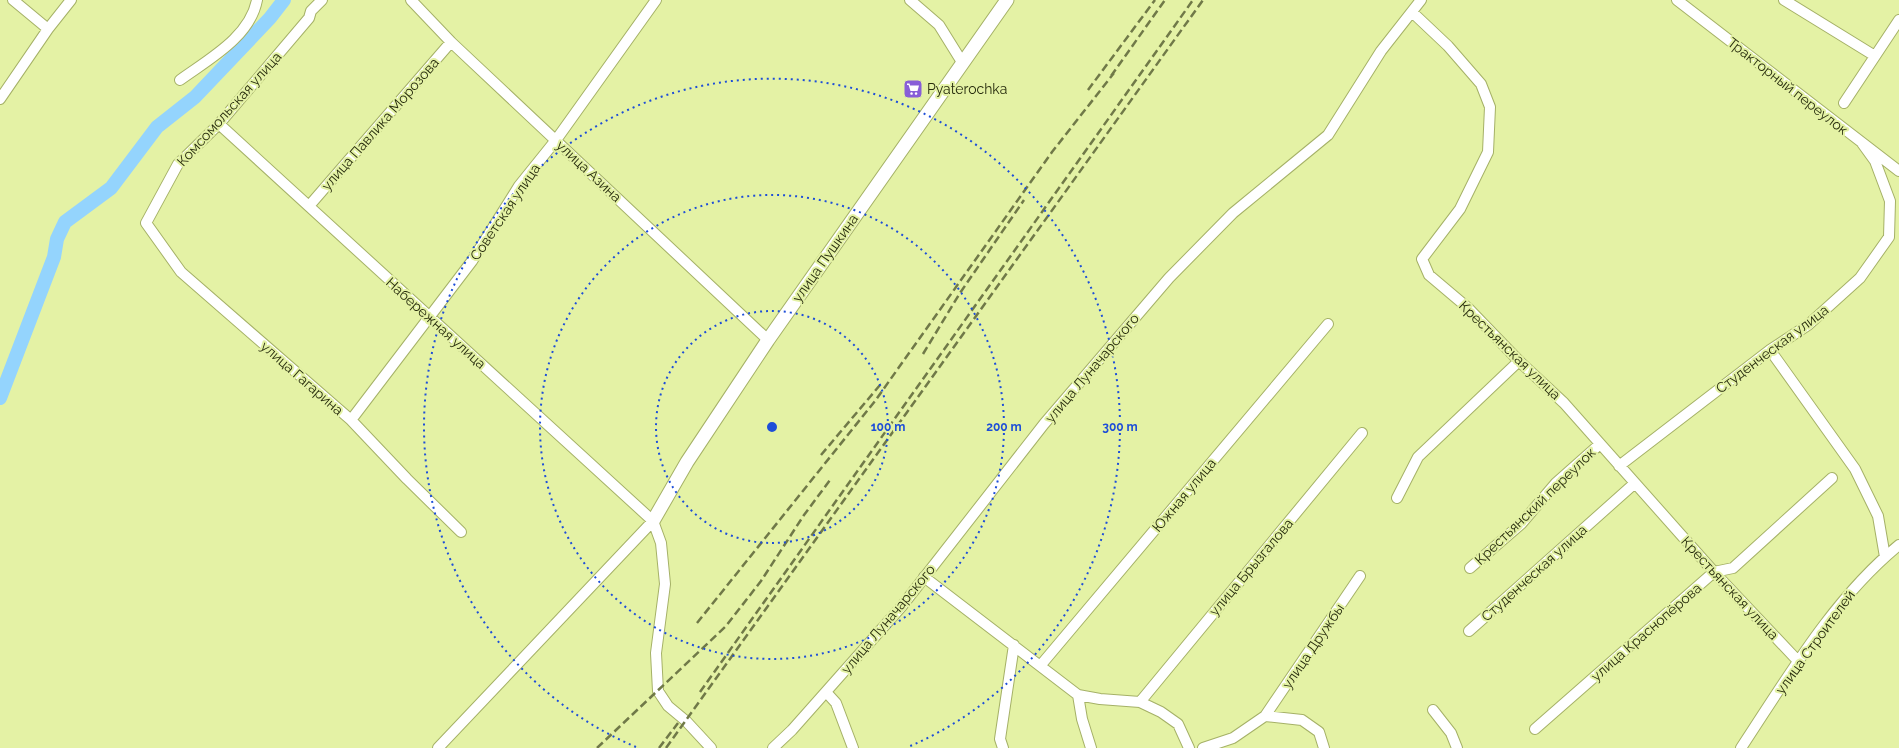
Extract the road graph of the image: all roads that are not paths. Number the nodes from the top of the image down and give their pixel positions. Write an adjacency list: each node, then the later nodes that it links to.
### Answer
1 (13, 0): 14 (street)
2 (71, 0): 14 (street)
3 (257, 0): 18 (street)
4 (322, 0): 21 (street, Комсомольская улица)
5 (411, 0): 15 (street, улица Азина)
6 (656, 0): 22 (street, Советская улица)
7 (910, 0): 17 (street)
8 (1007, 0): 17 (main road, улица Пушкина)
9 (1421, 0): 12 (street, улица Луначарского)
10 (1677, 0): 23 (street, Тракторный переулок)
11 (1784, 0): 16 (street)
12 (1412, 12): 31 (street, Крестьянская улица); 46 (street, улица Луначарского)
13 (1899, 20): 16 (street)
14 (48, 29): 19 (street)
15 (452, 42): 22 (street, улица Азина); 25 (street, улица Павлика Морозова)
16 (1875, 56): 20 (street)
17 (962, 62): 29 (main road, улица Пушкина)
18 (180, 80)
19 (0, 99)
20 (1844, 103)
21 (219, 124): 25 (street, Набережная улица); 26 (street, Комсомольская улица)
22 (556, 140): 27 (street, Советская улица); 29 (street, улица Азина)
23 (1862, 143): 24 (street, Тракторный переулок); 30 (street, Студенческая улица)
24 (1899, 171)
25 (309, 206): 27 (street, Набережная улица)
26 (146, 224): 32 (street, улица Гагарина)
27 (430, 318): 32 (street, Советская улица); 39 (street, Набережная улица)
28 (1328, 324): 50 (street, Южная улица)
29 (768, 340): 39 (main road, улица Пушкина)
30 (1770, 350): 35 (street, Студенческая улица); 42 (street)
31 (1519, 361): 34 (street, Крестьянская улица); 38 (street)
32 (351, 420): 40 (street, улица Гагарина)
33 (1362, 433): 53 (street, улица Брызгалова)
34 (1600, 444): 35 (street, Крестьянская улица); 43 (street, Крестьянский переулок)
35 (1620, 466): 37 (street, Крестьянская улица)
36 (1832, 478): 44 (street, улица Краснопёрова)
37 (1635, 483): 44 (street, Крестьянская улица); 47 (street, Студенческая улица)
38 (1397, 498)
39 (653, 521): 57 (street); 58 (street)
40 (461, 532)
41 (1899, 545): 42 (street, улица Строителей)
42 (1885, 557): 49 (street, улица Строителей)
43 (1470, 568)
44 (1714, 572): 49 (street, Крестьянская улица); 56 (street, улица Краснопёрова)
45 (1360, 576): 55 (street, улица Дружбы)
46 (924, 577): 48 (street); 51 (street, улица Луначарского)
47 (1469, 631)
48 (1014, 645): 50 (street); 61 (street)
49 (1798, 661): 67 (street, улица Строителей)
50 (1040, 666): 52 (street)
51 (826, 692): 59 (street, улица Луначарского); 60 (street)
52 (1078, 695): 53 (street); 62 (street)
53 (1140, 702): 63 (street)
54 (1433, 710): 66 (street)
55 (1265, 716): 64 (street, улица Дружбы); 65 (street)
56 (1536, 729)
57 (438, 748)
58 (711, 748)
59 (773, 748)
60 (853, 748)
61 (1003, 748)
62 (1091, 748)
63 (1189, 748)
64 (1203, 748)
65 (1324, 748)
66 (1457, 748)
67 (1741, 748)

